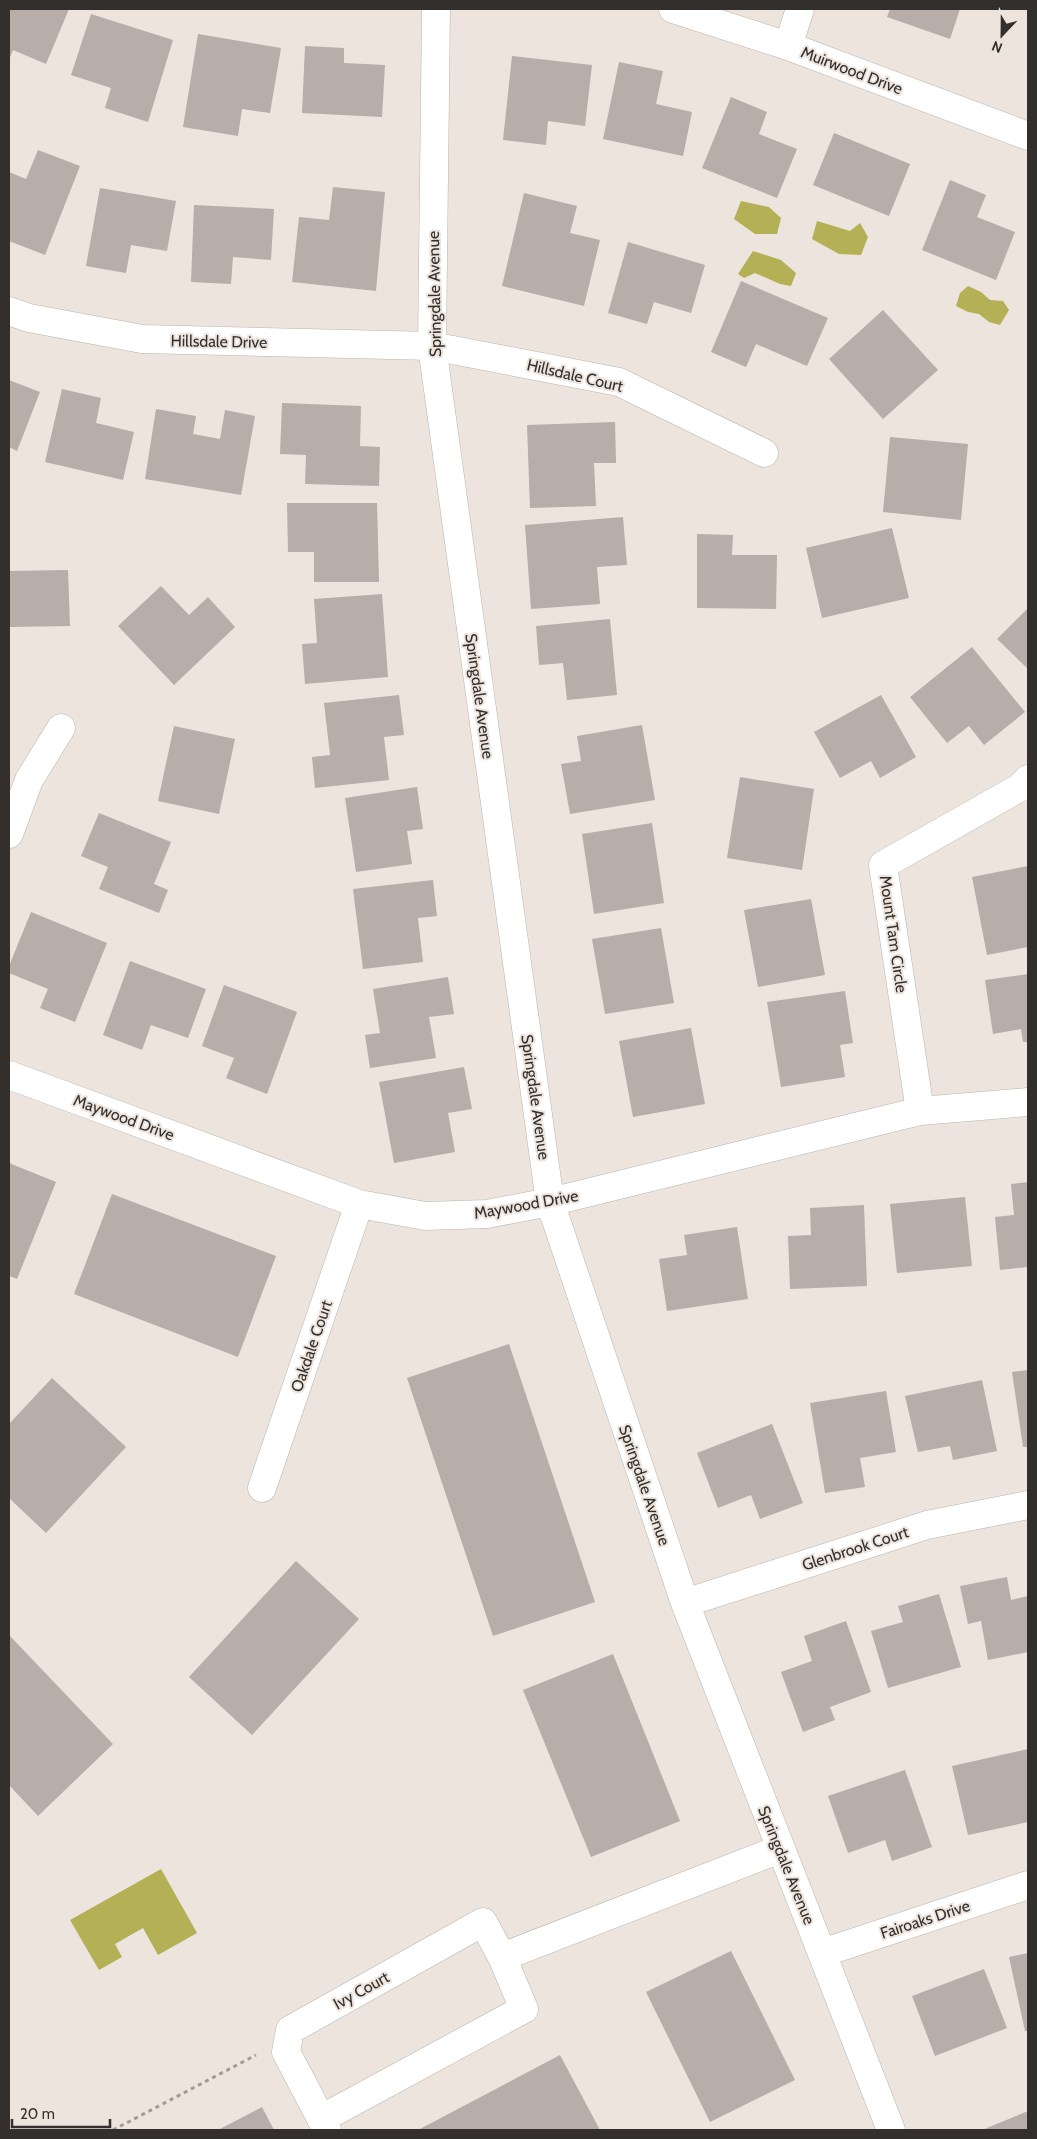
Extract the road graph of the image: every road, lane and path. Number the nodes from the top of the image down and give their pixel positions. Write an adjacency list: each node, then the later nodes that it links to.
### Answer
1 (436, 9): 7 (street, Springdale Avenue)
2 (673, 9): 4 (street, Muirwood Drive)
3 (800, 9): 4 (street)
4 (788, 46): 5 (street, Muirwood Drive)
5 (1028, 136)
6 (9, 311): 7 (street, Hillsdale Drive)
7 (432, 346): 8 (street, Hillsdale Court); 15 (street, Springdale Avenue)
8 (764, 454)
9 (61, 728): 11 (street)
10 (1028, 779): 14 (street, Mount Tam Circle)
11 (9, 834)
12 (9, 1075): 16 (street, Maywood Drive)
13 (1028, 1102): 14 (street, Maywood Drive)
14 (920, 1111): 15 (street, Maywood Drive)
15 (550, 1202): 16 (street, Maywood Drive); 19 (street, Springdale Avenue)
16 (359, 1204): 17 (street, Oakdale Court)
17 (262, 1488)
18 (1028, 1504): 19 (street, Glenbrook Court)
19 (685, 1603): 20 (street, Springdale Avenue)
20 (780, 1848): 22 (street, Springdale Avenue); 23 (street)
21 (1028, 1885): 22 (street, Fairoaks Drive)
22 (822, 1953): 27 (street, Springdale Avenue)
23 (502, 1958): 24 (street, Ivy Court); 25 (street, Ivy Court)
24 (286, 2052): 25 (street, Ivy Court); 26 (path)
25 (324, 2125)
26 (113, 2130)
27 (891, 2130)

